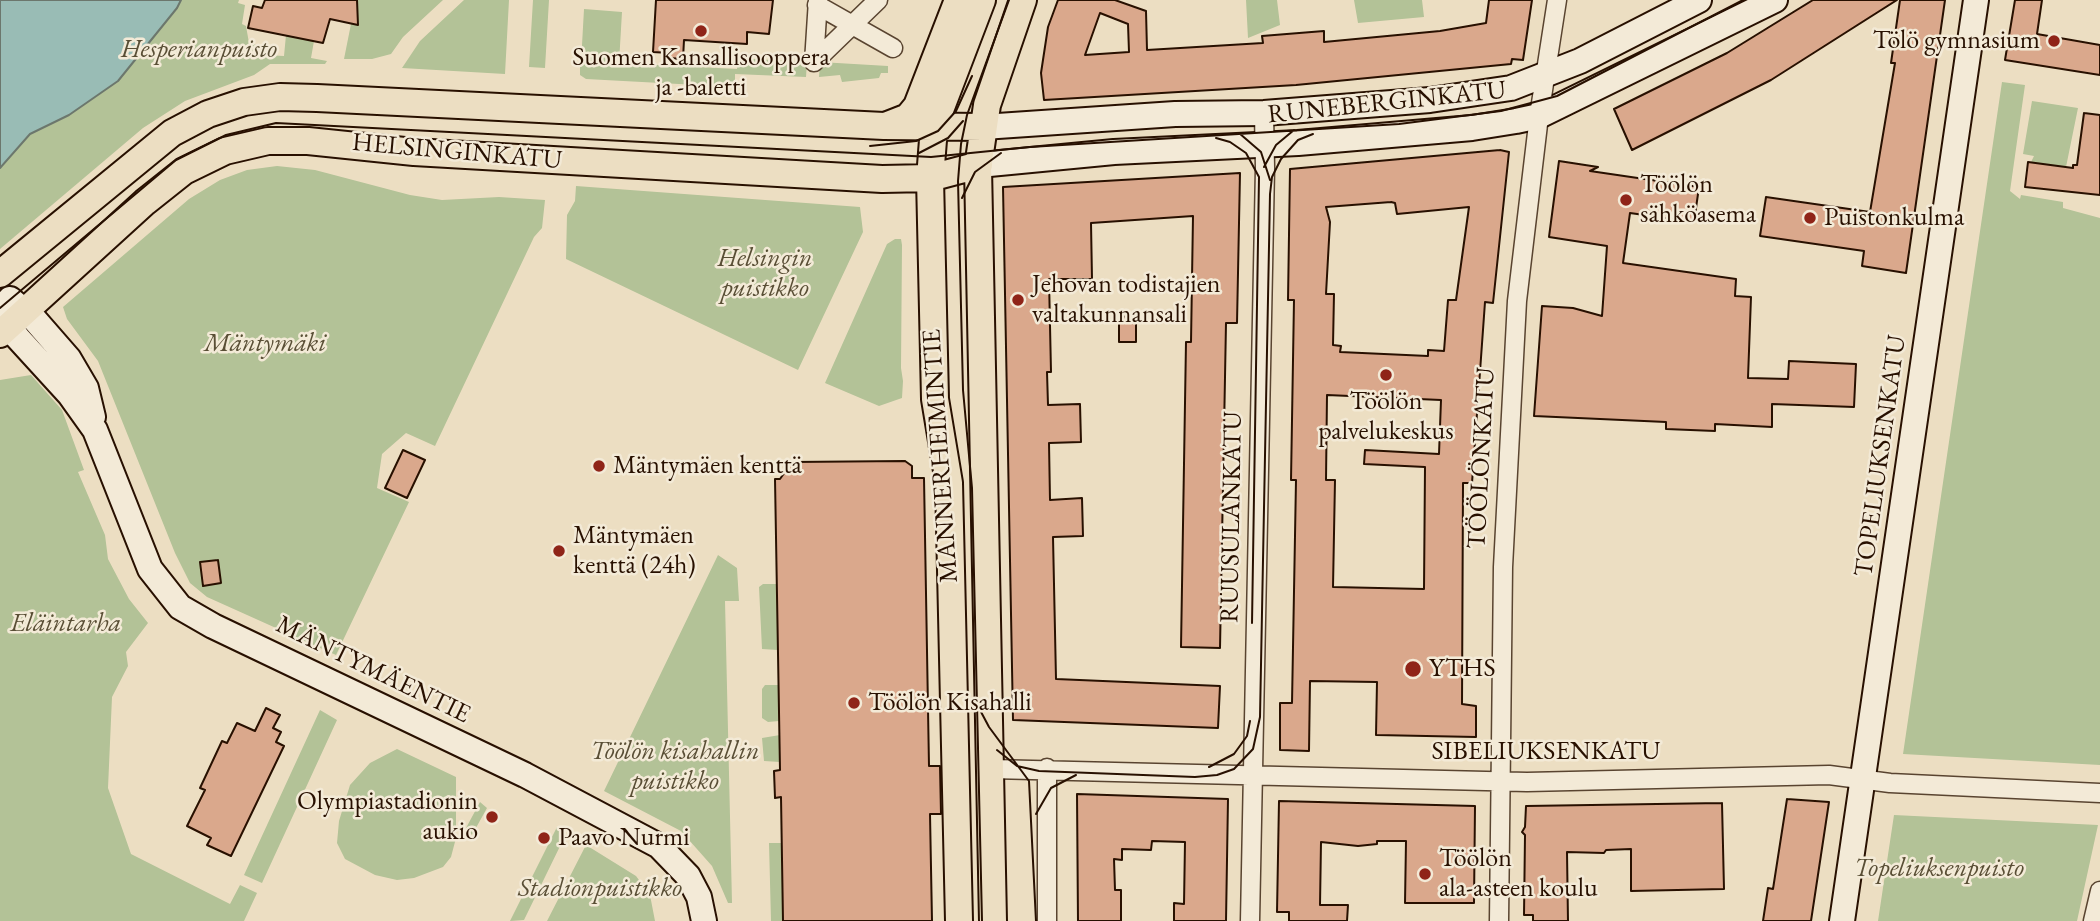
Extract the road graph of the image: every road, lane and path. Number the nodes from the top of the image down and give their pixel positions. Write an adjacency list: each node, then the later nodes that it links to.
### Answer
1 (878, 0): 10 (street)
2 (958, 0): 15 (main road)
3 (982, 0): 17 (main road, MANNERHEIMINTIE)
4 (1023, 0): 16 (main road, MANNERHEIMINTIE)
5 (1557, 0): 12 (street, TÖÖLÖNKATU)
6 (1699, 0): 12 (main road, RUNEBERGINKATU)
7 (1775, 0): 14 (main road, RUNEBERGINKATU)
8 (1976, 0): 27 (main road, TOPELIUKSENKATU)
9 (818, 2): 10 (street); 10 (street)
10 (852, 25): 11 (street)
11 (893, 48)
12 (1546, 77): 13 (main road, RUNEBERGINKATU); 14 (street, TÖÖLÖNKATU)
13 (1264, 113): 16 (main road, RUNEBERGINKATU); 18 (street, RUUSULANKATU)
14 (1539, 116): 18 (main road, RUNEBERGINKATU); 28 (street, TÖÖLÖNKATU)
15 (884, 126): 17 (main road, HELSINGINKATU); 21 (main road, HELSINGINKATU)
16 (983, 127): 17 (main road, HELSINGINKATU); 19 (main road, MANNERHEIMINTIE)
17 (935, 128): 20 (main road, MANNERHEIMINTIE)
18 (1265, 145): 19 (main road, RUNEBERGINKATU); 26 (street, RUUSULANKATU)
19 (979, 164): 20 (main road, HELSINGINKATU); 25 (main road, MANNERHEIMINTIE)
20 (930, 178): 23 (main road, HELSINGINKATU); 32 (main road, MANNERHEIMINTIE)
21 (0, 274)
22 (0, 293): 23 (main road, MÄNTYMÄENTIE)
23 (8, 320): 31 (main road, MÄNTYMÄENTIE)
24 (1047, 768): 25 (street, SIBELIUKSENKATU); 26 (street, SIBELIUKSENKATU); 34 (street)
25 (991, 769): 33 (main road, MANNERHEIMINTIE)
26 (1253, 774): 28 (street, SIBELIUKSENKATU); 35 (street, RUUSULANKATU)
27 (1863, 779): 28 (street, SIBELIUKSENKATU); 29 (street, SIBELIUKSENKATU); 37 (main road, TOPELIUKSENKATU)
28 (1500, 781): 36 (street, TÖÖLÖNKATU)
29 (2100, 793)
30 (2100, 891): 38 (street)
31 (701, 909)
32 (959, 921)
33 (993, 921)
34 (1047, 921)
35 (1250, 921)
36 (1499, 921)
37 (1842, 921)
38 (2093, 921)

